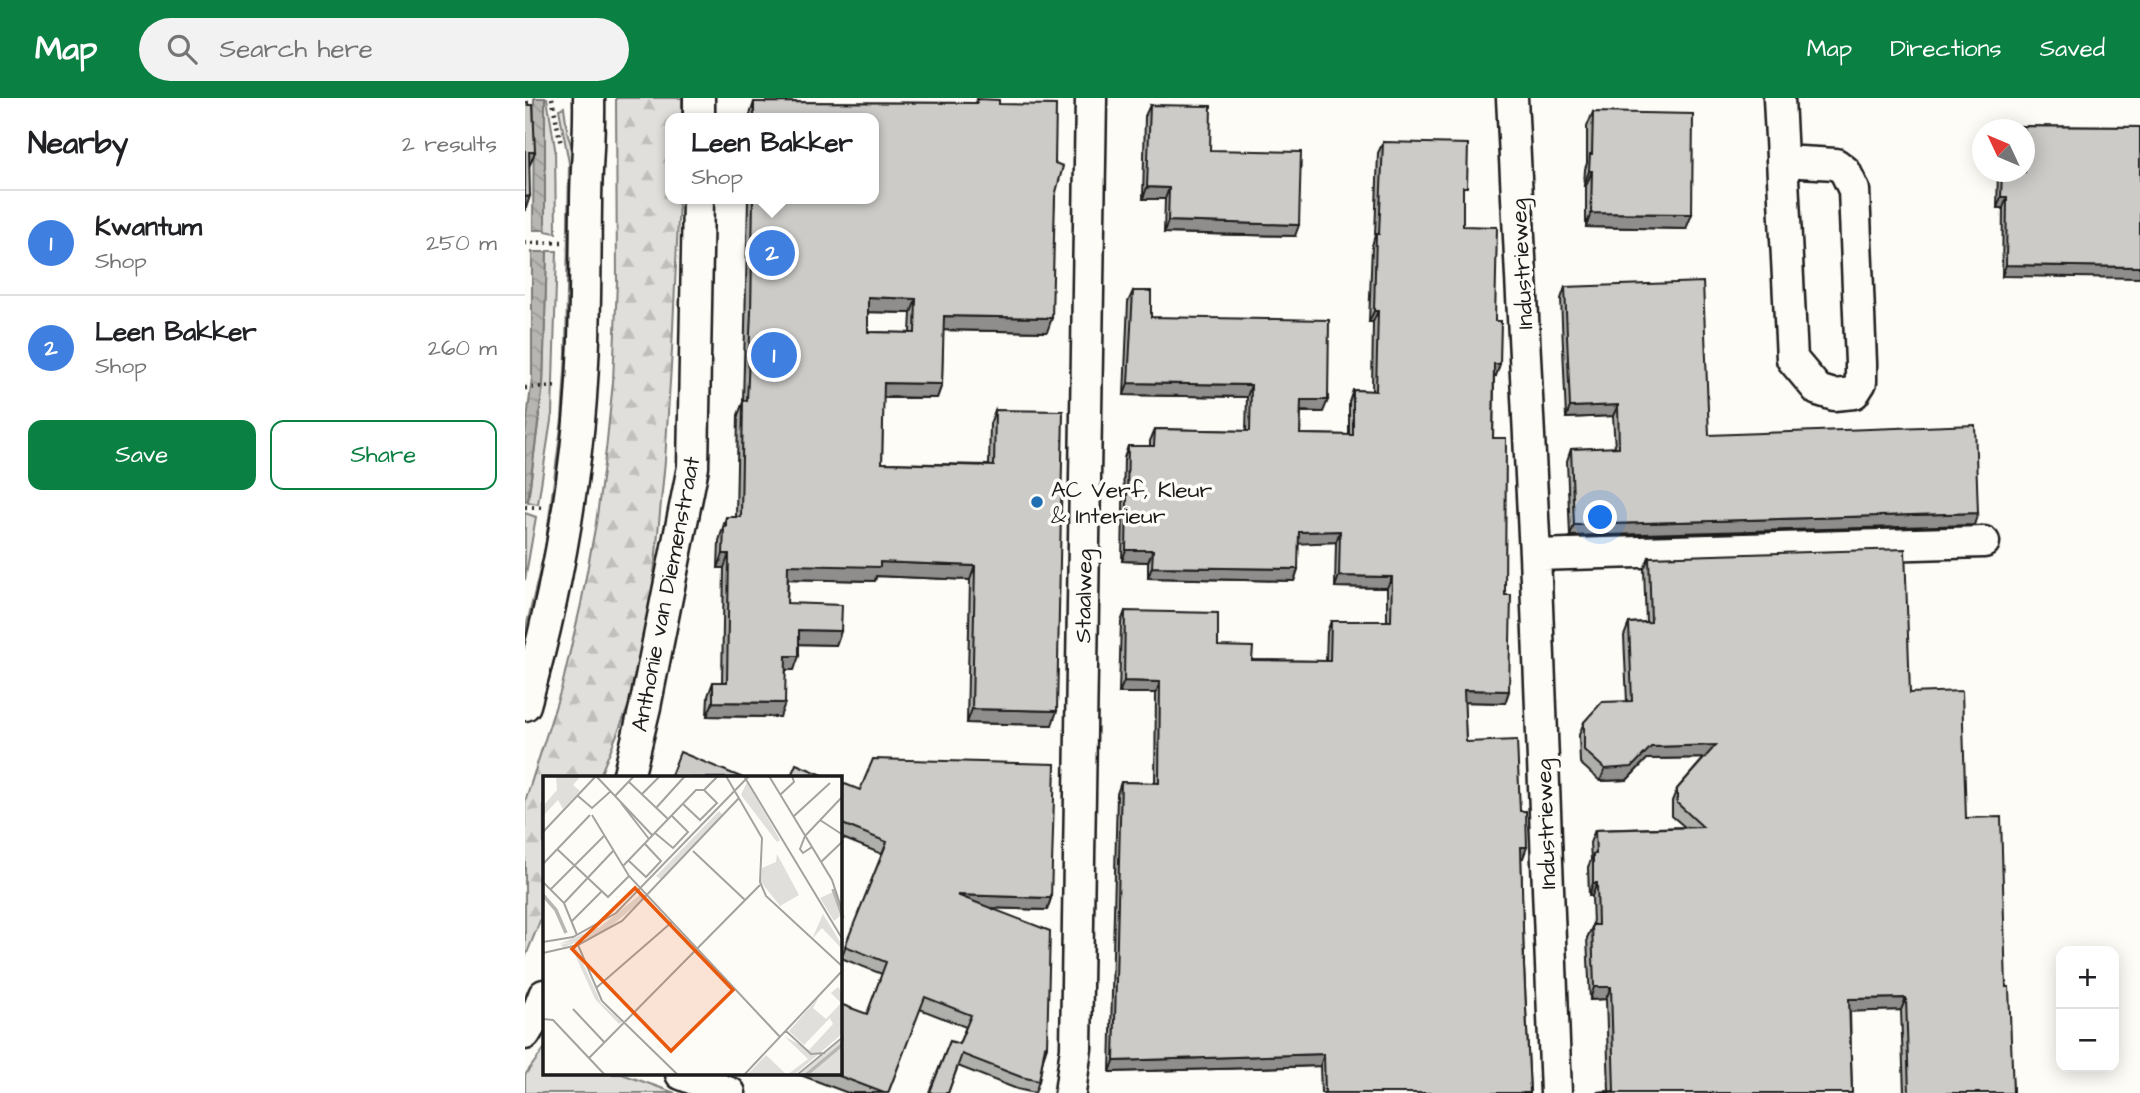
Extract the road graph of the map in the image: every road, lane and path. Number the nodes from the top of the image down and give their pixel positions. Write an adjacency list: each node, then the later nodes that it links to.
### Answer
1 (552, 98): 7 (path)
2 (571, 98): 9 (street)
3 (589, 98): 9 (street)
4 (1091, 98): 29 (street, Staalweg)
5 (1512, 98): 24 (street, Industrieweg)
6 (1780, 98): 8 (street)
7 (561, 146)
8 (1782, 161): 8 (street)
9 (586, 172): 25 (street)
10 (698, 204): 26 (street, Anthonie van Diemenstraat)
11 (564, 230): 12 (path)
12 (564, 242)
13 (528, 243): 14 (path)
14 (552, 243)
15 (559, 373): 16 (path)
16 (559, 386): 17 (path); 18 (path)
17 (525, 387)
18 (557, 400)
19 (546, 495): 21 (path)
20 (528, 507): 21 (path)
21 (544, 508): 22 (path)
22 (543, 521)
23 (1985, 542): 24 (street)
24 (1535, 555): 30 (street, Industrieweg)
25 (525, 705)
26 (628, 776)
27 (686, 1076): 28 (street)
28 (730, 1093)
29 (1070, 1093)
30 (1556, 1093)

